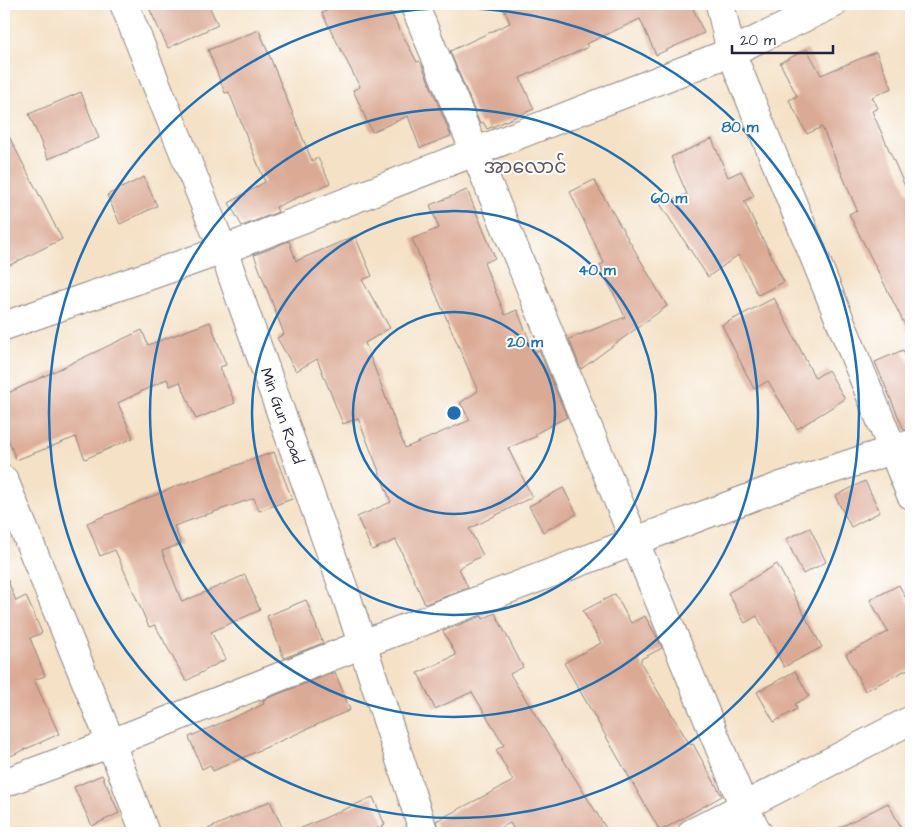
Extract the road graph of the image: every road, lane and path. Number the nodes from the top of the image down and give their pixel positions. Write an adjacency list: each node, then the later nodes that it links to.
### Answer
1 (124, 4): 7 (street, Min Gun Road)
2 (414, 4): 6 (street)
3 (720, 4): 5 (street)
4 (833, 4): 5 (street)
5 (731, 52): 6 (street); 9 (street)
6 (475, 150): 7 (street); 12 (street)
7 (223, 250): 8 (street); 13 (street, Min Gun Road)
8 (4, 326)
9 (902, 448): 11 (street); 12 (street)
10 (4, 480): 15 (street)
11 (911, 495)
12 (634, 543): 13 (street); 17 (street)
13 (363, 644): 15 (street); 19 (street, Min Gun Road)
14 (911, 720): 17 (street)
15 (111, 743): 16 (street); 18 (street)
16 (4, 783)
17 (744, 807): 20 (street); 21 (street)
18 (144, 833)
19 (424, 833)
20 (692, 833)
21 (758, 833)

